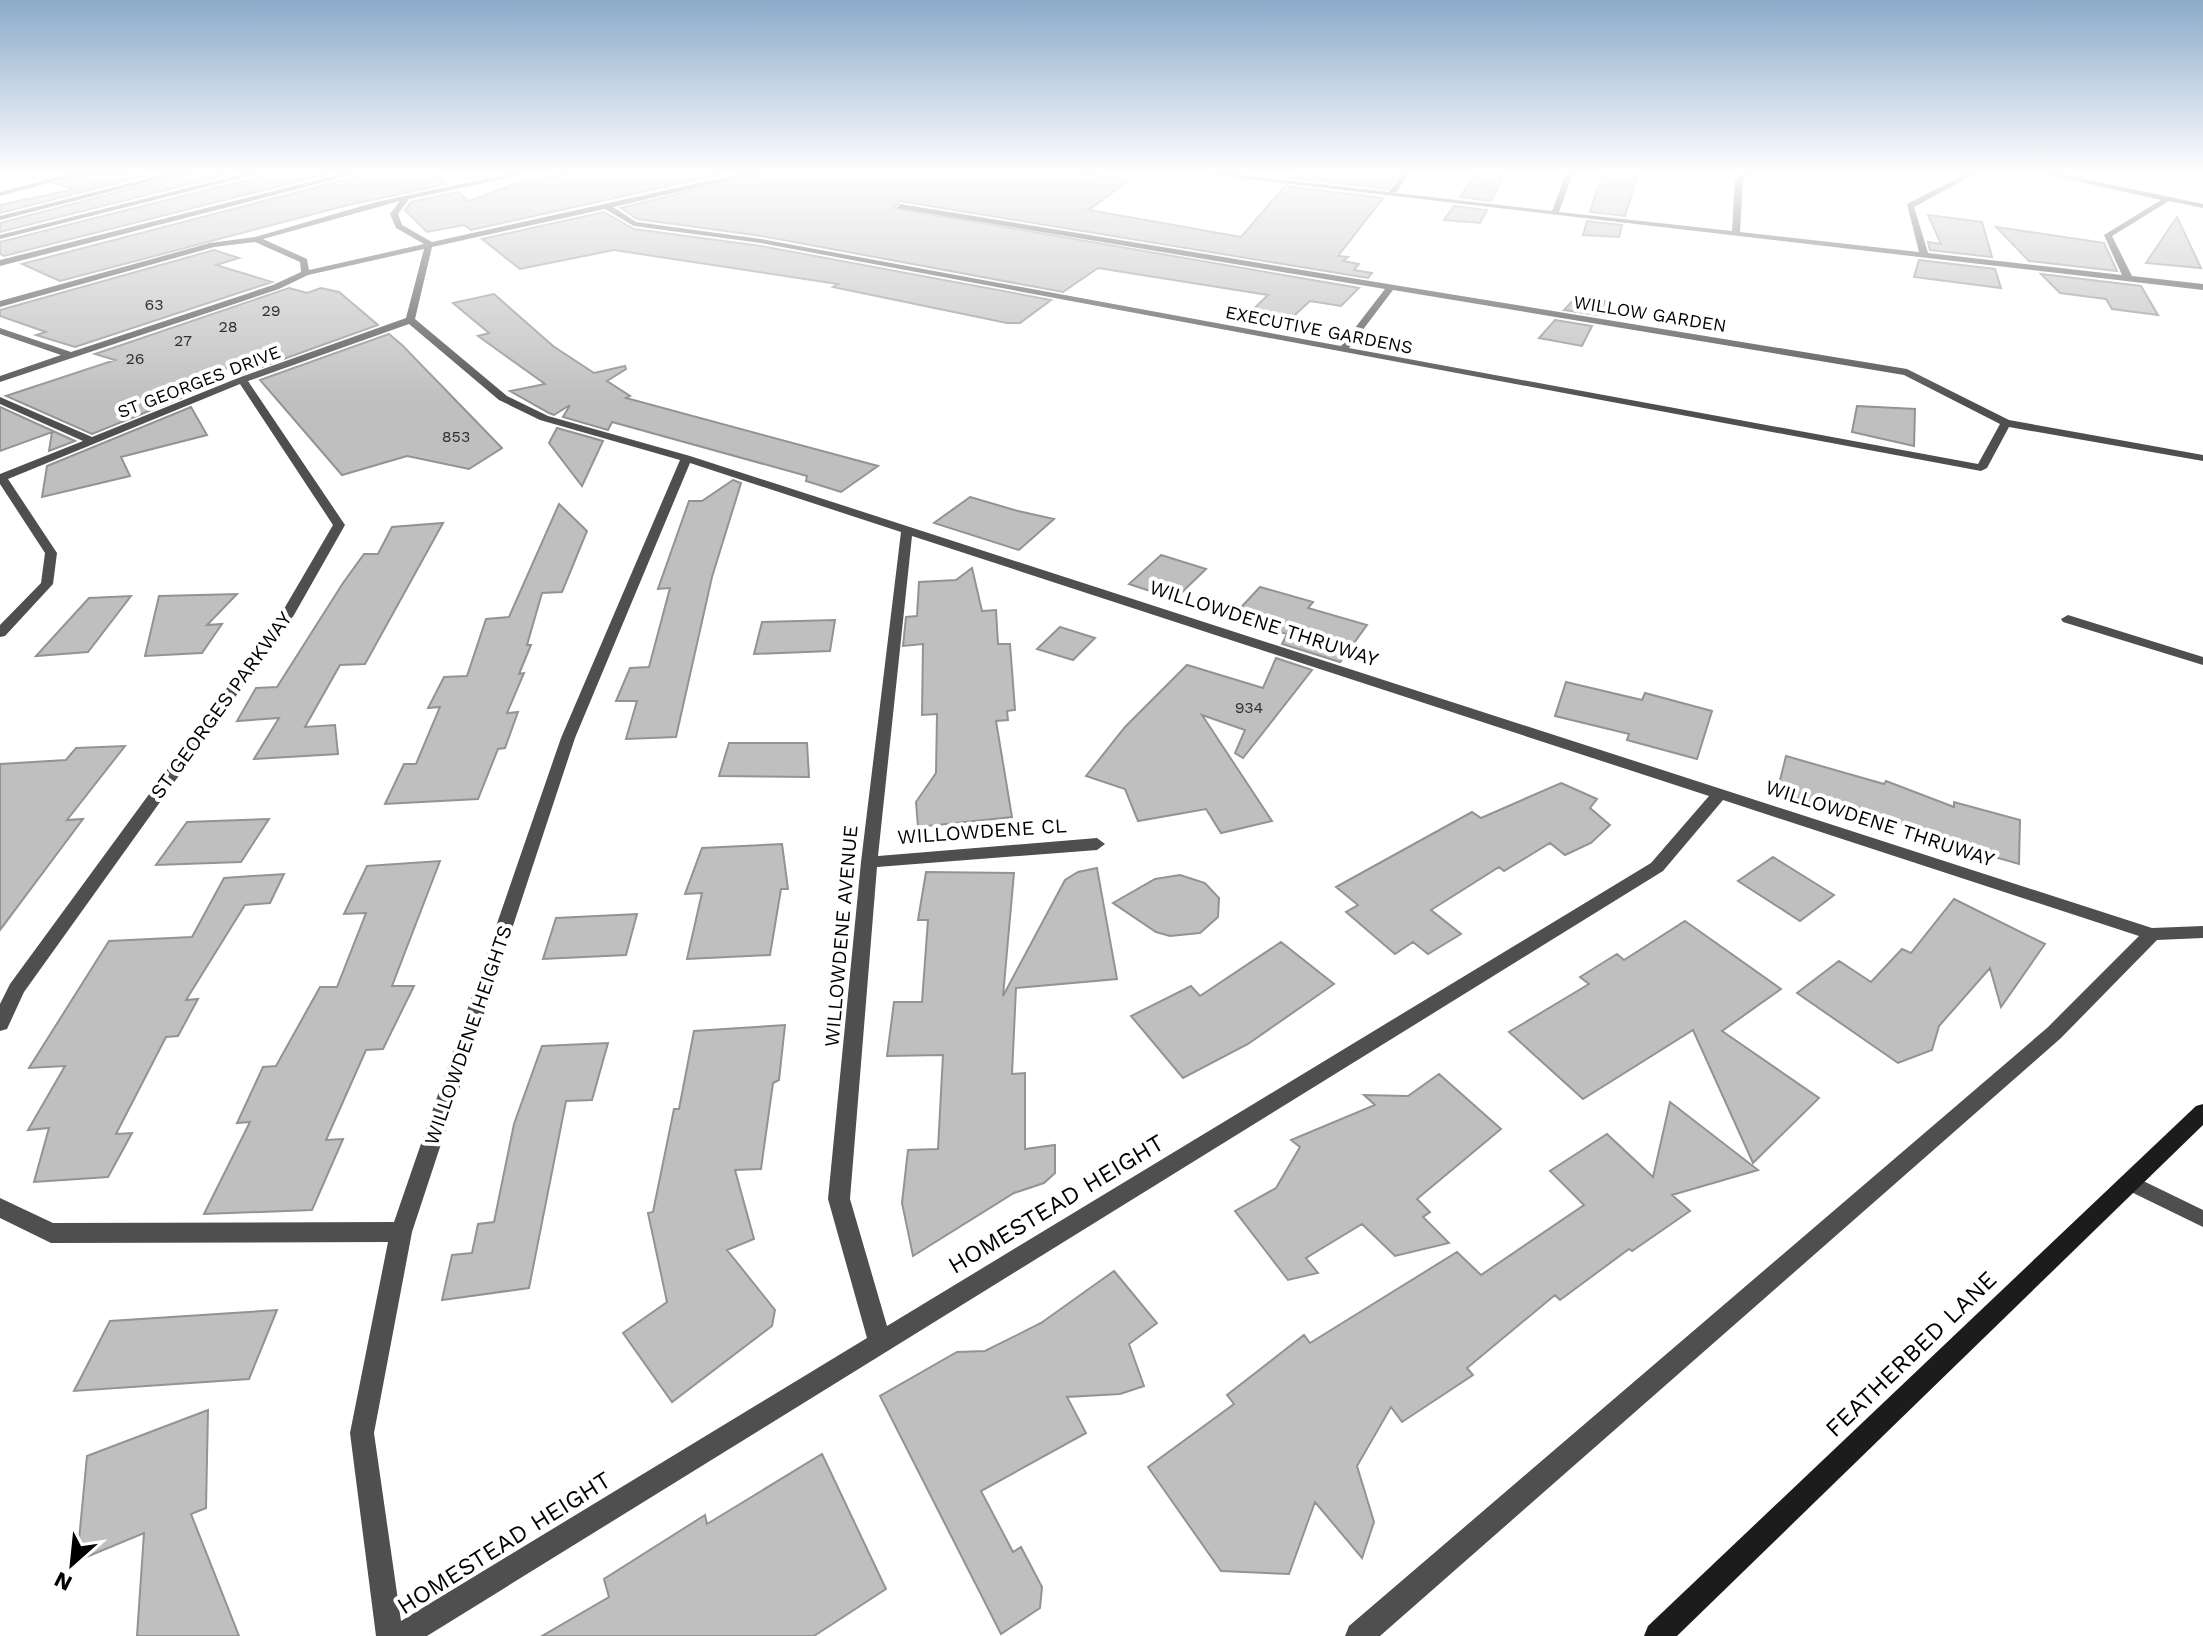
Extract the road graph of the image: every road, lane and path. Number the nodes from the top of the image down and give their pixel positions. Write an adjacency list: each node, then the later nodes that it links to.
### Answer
1 (54, 249): 12 (street)
2 (197, 249): 17 (street)
3 (279, 249): 13 (street)
4 (406, 249): 13 (street)
5 (428, 249): 18 (street)
6 (805, 249): 20 (street, EXECUTIVE GARDENS)
7 (1159, 249): 16 (street, WILLOW GARDEN)
8 (1882, 249): 11 (street)
9 (1923, 249): 11 (street)
10 (2115, 249): 14 (street)
11 (1924, 254): 14 (street)
12 (0, 263)
13 (305, 273): 21 (street)
14 (2128, 278): 15 (street)
15 (2203, 287)
16 (1390, 288): 20 (street); 25 (street, WILLOW GARDEN)
17 (0, 304)
18 (410, 320): 23 (street, ST GEORGES DRIVE); 27 (street, WILLOWDENE THRUWAY)
19 (0, 331): 21 (street)
20 (1342, 351): 25 (street, EXECUTIVE GARDENS)
21 (72, 356): 22 (street)
22 (0, 379)
23 (242, 380): 26 (street, ST GEORGES DRIVE); 39 (street, ST GEORGES PARKWAY)
24 (0, 400): 26 (street)
25 (2006, 423): 28 (street, WILLOW GARDEN)
26 (93, 441): 29 (street, ST GEORGES DRIVE)
27 (686, 458): 30 (street, WILLOWDENE THRUWAY); 45 (street, WILLOWDENE HEIGHTS)
28 (2203, 458)
29 (0, 478): 32 (street)
30 (907, 529): 34 (street, WILLOWDENE THRUWAY); 36 (street, WILLOWDENE AVENUE)
31 (2068, 619): 33 (street)
32 (0, 633)
33 (2203, 661)
34 (1719, 795): 38 (street, WILLOWDENE THRUWAY); 46 (street, HOMESTEAD HEIGHT)
35 (1097, 844): 36 (street, WILLOWDENE CL)
36 (869, 862): 46 (street, WILLOWDENE AVENUE)
37 (2203, 932): 38 (street, WILLOWDENE THRUWAY)
38 (2152, 934): 49 (street)
39 (8, 992): 40 (street, ST GEORGES PARKWAY)
40 (0, 1024)
41 (2203, 1112): 42 (main road, FEATHERBED LANE)
42 (2131, 1183): 44 (lane); 50 (main road, FEATHERBED LANE)
43 (0, 1207): 45 (street)
44 (2203, 1219)
45 (401, 1232): 47 (street, WILLOWDENE HEIGHTS)
46 (880, 1342): 48 (street, HOMESTEAD HEIGHT)
47 (390, 1636)
48 (402, 1636)
49 (1359, 1636)
50 (1658, 1636)

